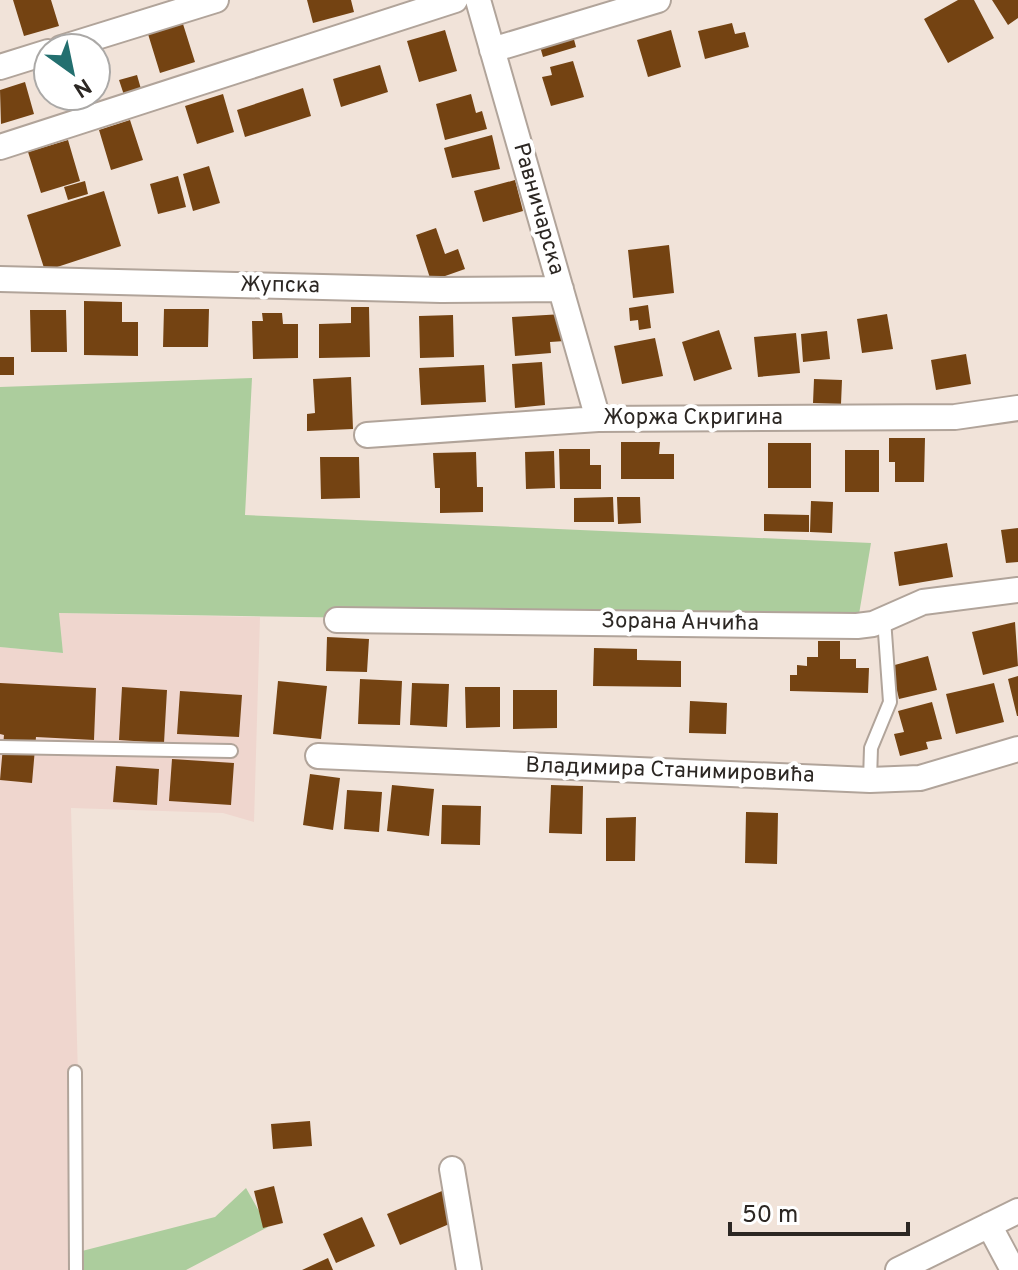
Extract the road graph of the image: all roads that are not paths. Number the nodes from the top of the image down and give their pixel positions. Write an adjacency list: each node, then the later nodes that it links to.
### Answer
1 (216, 0): 5 (street)
2 (455, 0): 9 (street)
3 (478, 0): 6 (street, Равничарска)
4 (658, 0): 6 (street)
5 (112, 32)
6 (492, 50): 11 (street, Равничарска)
7 (32, 57): 8 (street)
8 (0, 67)
9 (0, 147)
10 (0, 279): 11 (street, Жупска)
11 (561, 289): 13 (street, Равничарска)
12 (1018, 408): 13 (street, Жоржа Скригина)
13 (598, 419): 14 (street, Жоржа Скригина)
14 (367, 435)
15 (1018, 590): 16 (street, Зорана Анчића)
16 (884, 619): 17 (street, Зорана Анчића); 22 (lane)
17 (337, 620)
18 (0, 747): 20 (lane)
19 (1018, 749): 22 (street, Владимира Станимировића)
20 (231, 751)
21 (318, 756): 22 (street, Владимира Станимировића)
22 (870, 780)
23 (75, 1072): 27 (lane)
24 (452, 1169): 28 (street)
25 (1018, 1211): 26 (street)
26 (989, 1225): 29 (street); 30 (street)
27 (76, 1270)
28 (469, 1270)
29 (898, 1270)
30 (1013, 1270)

